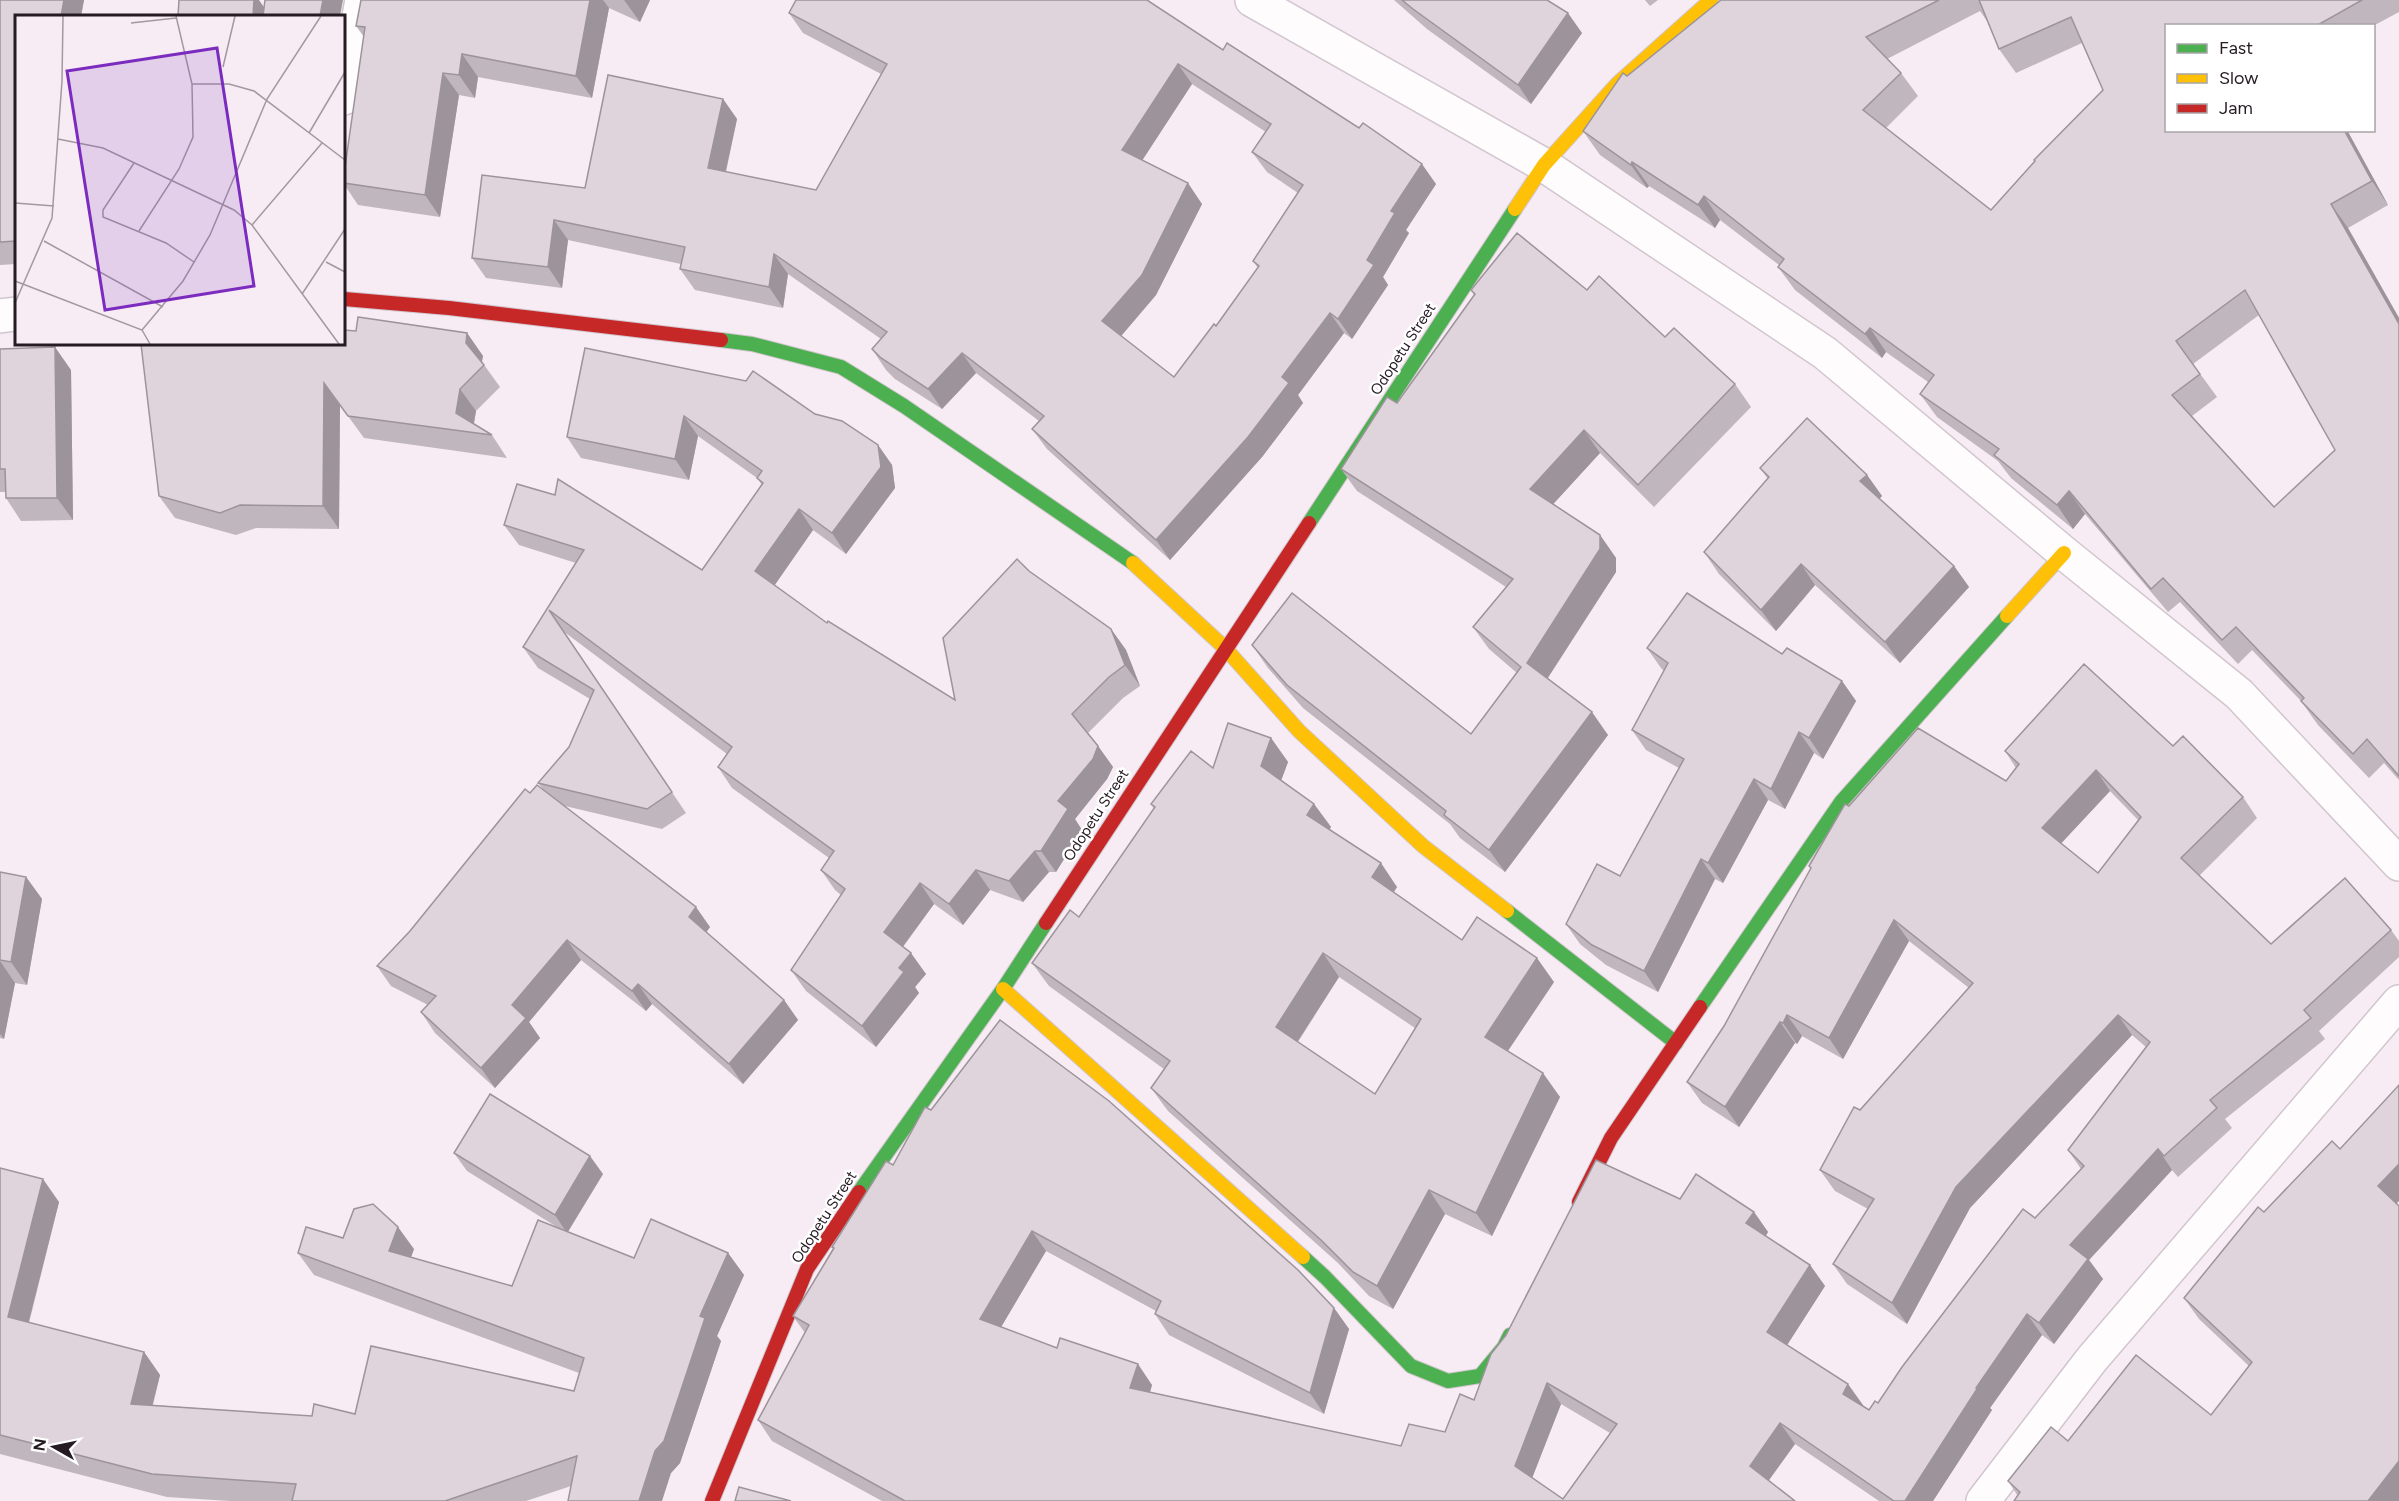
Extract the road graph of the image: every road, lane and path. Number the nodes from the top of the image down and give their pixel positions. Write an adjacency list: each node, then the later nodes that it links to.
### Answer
1 (362, 0): 4 (street)
2 (1252, 0): 5 (street)
3 (1711, 0): 5 (street, Odopetu Street)
4 (345, 93)
5 (1544, 165): 9 (street); 10 (street, Odopetu Street)
6 (345, 299): 10 (street)
7 (15, 314): 8 (street)
8 (0, 316)
9 (2064, 553): 11 (street); 14 (street)
10 (1225, 648): 12 (street, Odopetu Street); 14 (street)
11 (2399, 864)
12 (1003, 989): 16 (street); 17 (street, Odopetu Street)
13 (2399, 1002): 18 (street)
14 (1676, 1043): 15 (street)
15 (1574, 1211)
16 (1515, 1326)
17 (712, 1501)
18 (1983, 1501)

